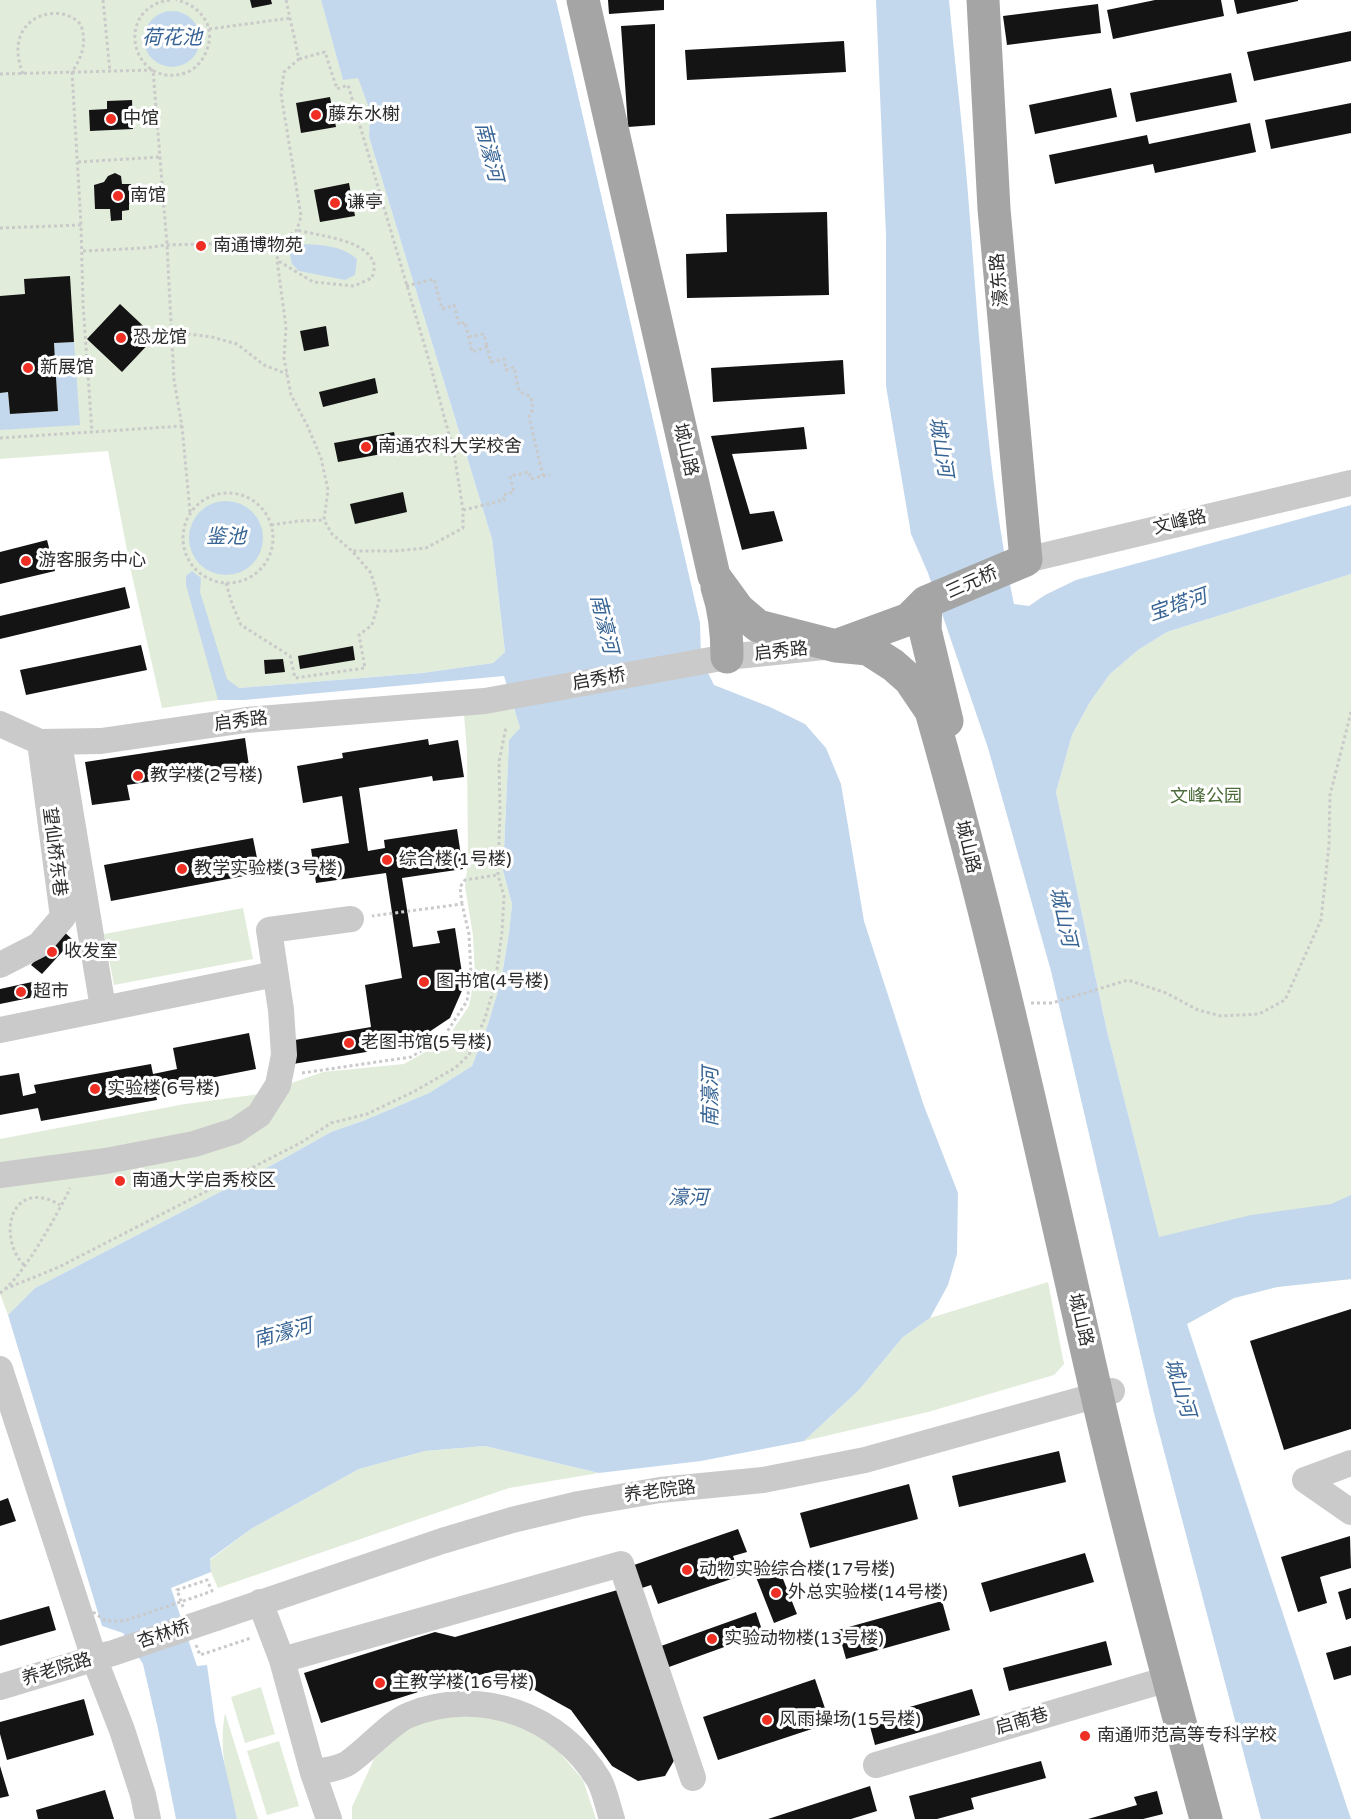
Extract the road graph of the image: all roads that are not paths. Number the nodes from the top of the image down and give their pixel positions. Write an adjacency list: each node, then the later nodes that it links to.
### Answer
1 (583, 0): 5 (main road, 城山路)
2 (983, 0): 4 (main road, 濠东路)
3 (1351, 483): 4 (street, 文峰路)
4 (1018, 563): 6 (main road, 三元桥)
5 (714, 576): 7 (main road, 城山路); 8 (main road)
6 (929, 601): 7 (main road, 三元桥); 19 (main road, 城山路)
7 (836, 646): 8 (street, 启秀路); 19 (main road, 城山路)
8 (720, 659): 9 (street, 启秀桥)
9 (486, 701): 11 (street, 启秀路)
10 (0, 724): 11 (street, 启秀路)
11 (50, 742): 13 (street, 望仙桥东巷); 15 (street)
12 (351, 919): 14 (street)
13 (0, 965)
14 (275, 974): 15 (street); 17 (street)
15 (103, 1008): 16 (street)
16 (0, 1030)
17 (0, 1175)
18 (0, 1369): 24 (street)
19 (1104, 1393): 22 (street, 养老院路); 26 (main road, 城山路); 35 (main road, 城山路)
20 (1351, 1463): 21 (street)
21 (1351, 1512)
22 (261, 1602): 23 (street, 养老院路); 25 (street)
23 (216, 1618): 24 (street, 杏林桥, bridge)
24 (104, 1655): 27 (street, 养老院路); 31 (street)
25 (282, 1660): 29 (street); 30 (street)
26 (1168, 1679): 28 (street, 启南巷); 34 (main road, 城山路)
27 (0, 1687)
28 (876, 1765)
29 (313, 1773): 32 (street); 33 (street)
30 (693, 1778)
31 (148, 1819)
32 (329, 1819)
33 (612, 1819)
34 (1206, 1819)
35 (1224, 1819)

